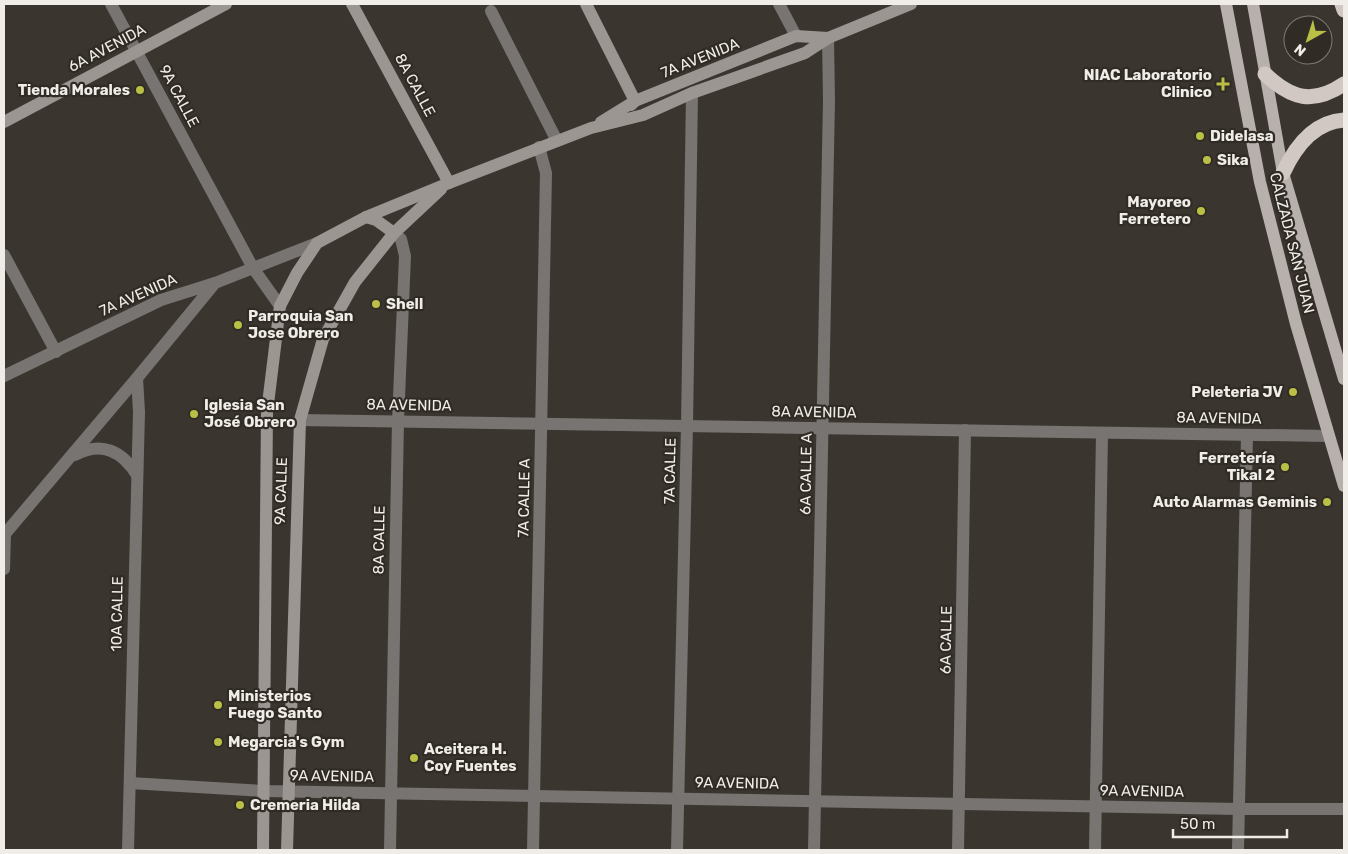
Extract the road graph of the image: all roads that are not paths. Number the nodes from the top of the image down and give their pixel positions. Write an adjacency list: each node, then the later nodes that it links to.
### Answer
1 (111, 4): 14 (street, 9A CALLE)
2 (226, 4): 14 (main road, 6A AVENIDA)
3 (352, 4): 26 (main road, 8A CALLE)
4 (586, 4): 18 (main road)
5 (779, 4): 12 (street)
6 (909, 4): 13 (main road, 7A AVENIDA)
7 (1225, 4): 46 (main road, CALZADA SAN JUAN)
8 (1253, 4): 15 (main road, CALZADA SAN JUAN)
9 (1342, 4): 10 (highway)
10 (1344, 10)
11 (491, 11): 23 (street)
12 (796, 36): 13 (main road, 7A AVENIDA); 18 (main road, 7A AVENIDA)
13 (828, 38): 17 (main road, 7A AVENIDA); 42 (street, 6A CALLE A)
14 (136, 51): 21 (main road, 6A AVENIDA); 31 (street, 9A CALLE)
15 (1265, 74): 16 (highway); 25 (main road, CALZADA SAN JUAN)
16 (1344, 84)
17 (692, 93): 20 (main road, 7A AVENIDA); 41 (street, 7A CALLE)
18 (635, 101): 20 (main road); 22 (main road, 7A AVENIDA)
19 (1344, 120): 25 (highway)
20 (619, 121): 22 (main road, 7A AVENIDA)
21 (4, 122)
22 (590, 128): 23 (main road, 7A AVENIDA)
23 (556, 141): 24 (main road, 7A AVENIDA)
24 (540, 147): 26 (main road, 7A AVENIDA); 40 (street, 7A CALLE A)
25 (1284, 173): 36 (main road, CALZADA SAN JUAN)
26 (449, 183): 27 (main road, 7A AVENIDA); 28 (main road, 9A CALLE)
27 (366, 217): 28 (main road); 29 (main road, 9A CALLE)
28 (394, 233): 38 (main road, 9A CALLE); 39 (street, 8A CALLE)
29 (317, 243): 31 (street, 7A AVENIDA); 33 (main road, 9A CALLE)
30 (4, 255): 34 (street)
31 (253, 268): 32 (street, 7A AVENIDA); 33 (street, 9A CALLE)
32 (215, 283): 34 (street, 7A AVENIDA); 37 (street)
33 (280, 306): 53 (main road, 9A CALLE)
34 (56, 352): 35 (street, 7A AVENIDA)
35 (4, 376)
36 (1344, 376)
37 (138, 378): 47 (street); 48 (street, 10A CALLE)
38 (300, 420): 39 (street, 8A AVENIDA); 54 (main road, 9A CALLE)
39 (398, 422): 40 (street, 8A AVENIDA); 55 (street, 8A CALLE)
40 (542, 424): 41 (street, 8A AVENIDA); 56 (street, 7A CALLE A)
41 (687, 426): 42 (street, 8A AVENIDA); 57 (street, 7A CALLE)
42 (823, 428): 43 (street, 8A AVENIDA); 58 (street, 6A CALLE A)
43 (966, 430): 44 (street, 8A AVENIDA); 59 (street, 6A CALLE)
44 (1102, 433): 45 (street, 8A AVENIDA); 60 (street)
45 (1247, 435): 46 (street, 8A AVENIDA); 62 (street)
46 (1328, 436): 49 (main road, CALZADA SAN JUAN)
47 (71, 457): 48 (street); 50 (street)
48 (137, 475): 52 (street, 10A CALLE)
49 (1344, 486)
50 (5, 534): 51 (street)
51 (4, 569)
52 (130, 783): 53 (street, 9A AVENIDA); 63 (street, 10A CALLE)
53 (264, 791): 54 (street, 9A AVENIDA); 64 (main road, 9A CALLE)
54 (289, 791): 55 (street, 9A AVENIDA); 65 (main road, 9A CALLE)
55 (391, 793): 56 (street, 9A AVENIDA); 66 (street, 8A CALLE)
56 (534, 796): 57 (street, 9A AVENIDA); 67 (street, 7A CALLE A)
57 (678, 798): 58 (street, 9A AVENIDA); 68 (street, 7A CALLE)
58 (815, 801): 59 (street, 9A AVENIDA); 69 (street, 6A CALLE A)
59 (959, 804): 60 (street, 9A AVENIDA); 70 (street, 6A CALLE)
60 (1096, 806): 62 (street, 9A AVENIDA); 71 (street)
61 (1344, 808): 62 (street, 9A AVENIDA)
62 (1239, 809): 72 (street)
63 (128, 850)
64 (263, 850)
65 (287, 850)
66 (390, 850)
67 (533, 850)
68 (677, 850)
69 (814, 850)
70 (958, 850)
71 (1095, 850)
72 (1238, 850)

